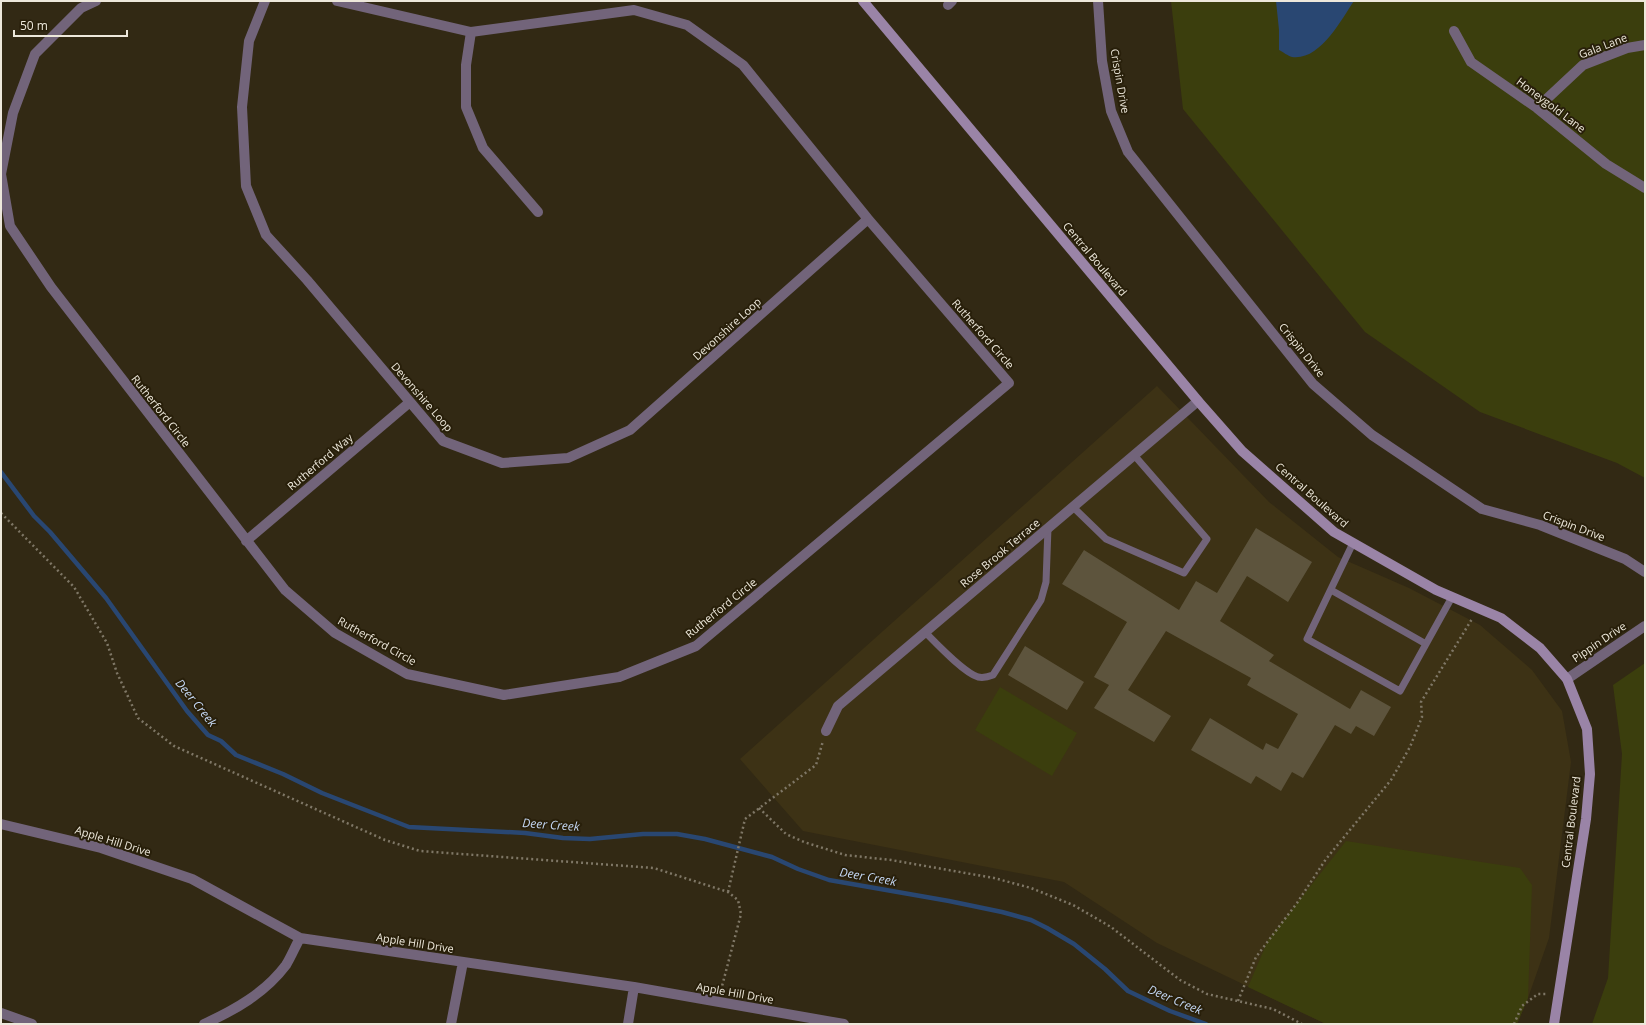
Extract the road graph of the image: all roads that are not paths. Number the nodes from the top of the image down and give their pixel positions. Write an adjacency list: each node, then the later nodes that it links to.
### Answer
1 (96, 1): 18 (street, Rutherford Circle)
2 (266, 1): 14 (street, Devonshire Loop)
3 (337, 1): 7 (street, Rutherford Circle)
4 (863, 1): 13 (street, Central Boulevard)
5 (1098, 1): 20 (street, Crispin Drive)
6 (1454, 31): 9 (street, Honeygold Lane)
7 (471, 32): 11 (street); 12 (street, Rutherford Circle)
8 (1645, 45): 9 (street, Gala Lane)
9 (1537, 108): 10 (street, Honeygold Lane)
10 (1645, 188)
11 (538, 212)
12 (868, 219): 14 (street, Devonshire Loop); 18 (street, Rutherford Circle)
13 (1198, 401): 15 (street, Rose Brook Terrace); 19 (street, Central Boulevard)
14 (410, 402): 18 (street, Rutherford Way)
15 (1134, 455): 16 (street, Rose Brook Terrace); 16 (lane)
16 (1073, 507): 17 (street, Rose Brook Terrace)
17 (1048, 528): 24 (street, Rose Brook Terrace); 24 (lane)
18 (246, 541)
19 (1353, 543): 21 (lane); 22 (street, Central Boulevard)
20 (1645, 572)
21 (1331, 590): 25 (lane); 25 (lane)
22 (1452, 597): 25 (lane); 26 (street, Central Boulevard)
23 (1645, 626): 26 (street, Pippin Drive)
24 (925, 632): 27 (street, Rose Brook Terrace)
25 (1426, 644)
26 (1567, 679): 38 (street, Central Boulevard)
27 (826, 731)
28 (1, 824): 29 (street, Apple Hill Drive)
29 (300, 938): 30 (street, Apple Hill Drive); 34 (street)
30 (463, 962): 31 (street, Apple Hill Drive); 35 (street)
31 (634, 987): 36 (street); 37 (street, Apple Hill Drive)
32 (1, 1013): 33 (street)
33 (32, 1024)
34 (204, 1024)
35 (451, 1024)
36 (628, 1024)
37 (844, 1024)
38 (1554, 1024)

